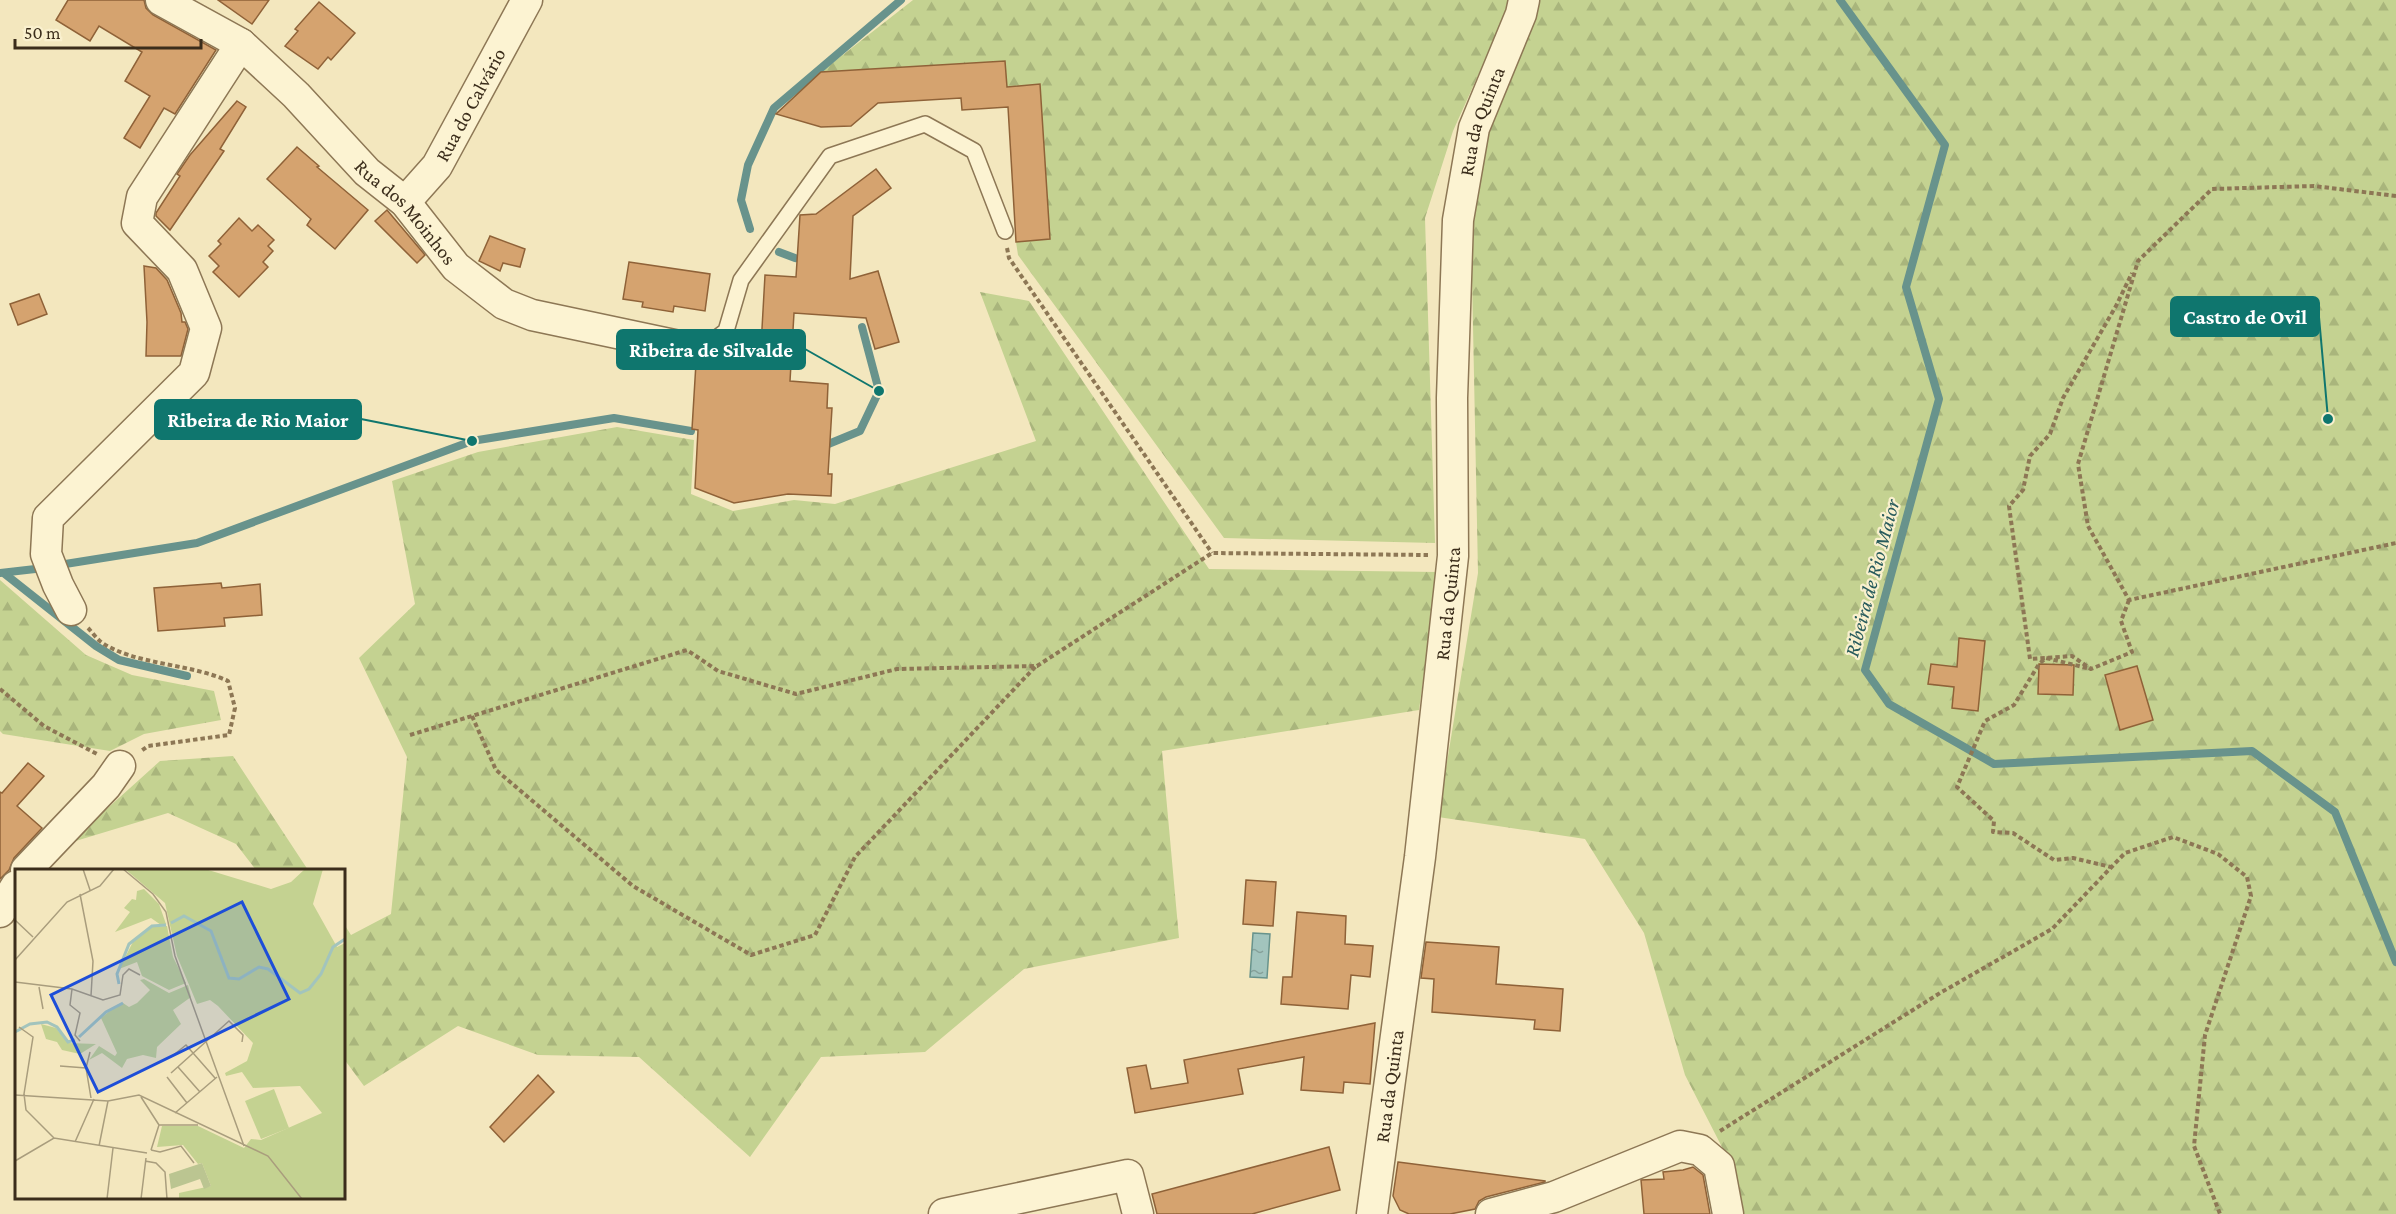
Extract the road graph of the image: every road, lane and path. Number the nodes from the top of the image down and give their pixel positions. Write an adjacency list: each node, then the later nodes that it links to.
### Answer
1 (161, 0): 4 (street, Rua dos Moinhos)
2 (527, 0): 6 (street, Rua do Calvário)
3 (1524, 0): 12 (street, Rua da Quinta)
4 (241, 44): 6 (street, Rua dos Moinhos); 13 (street)
5 (2396, 196): 8 (path)
6 (405, 202): 9 (street, Rua dos Moinhos)
7 (1005, 231): 9 (lane); 11 (path)
8 (2138, 261): 14 (path); 15 (path)
9 (688, 348)
10 (2396, 543): 14 (path)
11 (1212, 553): 12 (path); 16 (path)
12 (1453, 556): 29 (street, Rua da Quinta)
13 (65, 598): 21 (path)
14 (2129, 600): 17 (path)
15 (2046, 658): 17 (path); 17 (path); 22 (path)
16 (1037, 666): 19 (path); 19 (path)
17 (2091, 669)
18 (0, 689): 21 (path)
19 (472, 716): 20 (path)
20 (410, 735)
21 (120, 766): 23 (street)
22 (2111, 867): 26 (path); 32 (path)
23 (28, 869)
24 (15, 888): 25 (street)
25 (0, 912)
26 (1700, 1150): 30 (street); 31 (street)
27 (944, 1214): 28 (street)
28 (1138, 1214)
29 (1372, 1214)
30 (1491, 1214)
31 (1728, 1214)
32 (2220, 1214)

